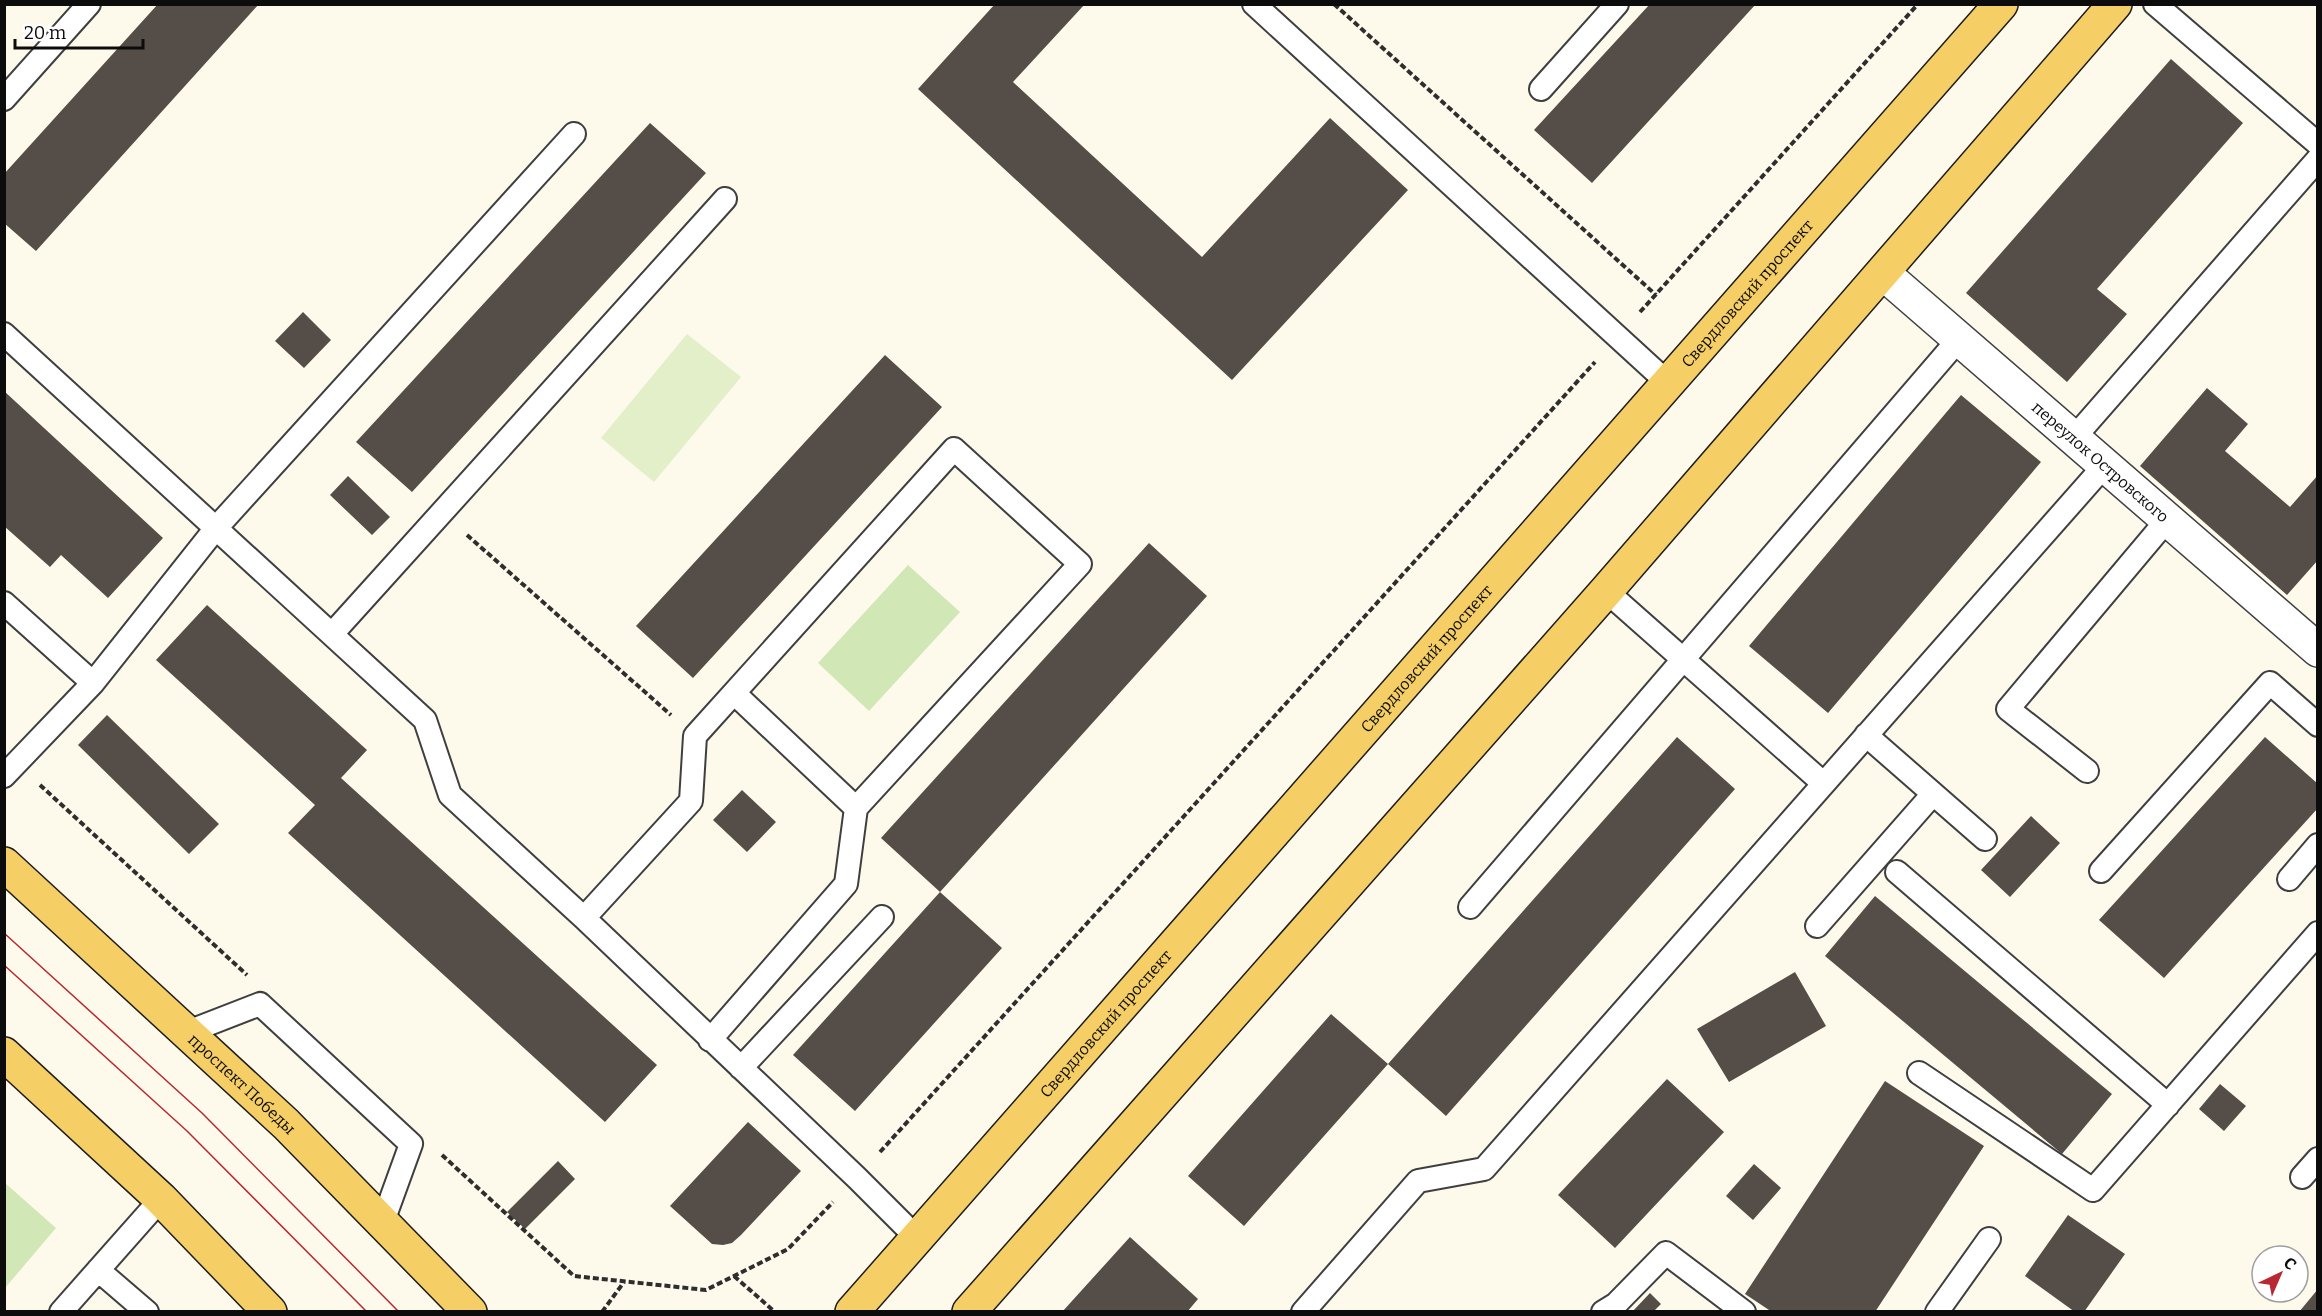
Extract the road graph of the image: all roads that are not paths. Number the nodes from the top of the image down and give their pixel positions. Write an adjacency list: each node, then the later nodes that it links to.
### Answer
1 (89, 4): 8 (lane)
2 (1254, 4): 16 (lane)
3 (1617, 4): 7 (lane)
4 (2001, 4): 16 (main road, Свердловский проспект)
5 (2115, 4): 13 (main road)
6 (2155, 4): 10 (lane)
7 (1541, 89)
8 (4, 99)
9 (574, 134): 20 (lane)
10 (2318, 144)
11 (2318, 159): 17 (lane)
12 (725, 199): 23 (lane)
13 (1883, 273): 15 (street, переулок Островского); 21 (main road)
14 (4, 334): 20 (lane)
15 (1959, 339): 17 (street, переулок Островского); 25 (lane)
16 (1668, 383): 56 (main road, Свердловский проспект)
17 (2073, 439): 18 (street, переулок Островского)
18 (2104, 466): 19 (street, переулок Островского); 29 (lane)
19 (2167, 520): 24 (street, переулок Островского); 31 (lane)
20 (216, 528): 23 (lane); 26 (lane)
21 (1606, 591): 25 (lane); 64 (main road)
22 (4, 603): 26 (lane)
23 (332, 634): 43 (lane)
24 (2316, 645)
25 (1683, 658): 32 (lane); 41 (lane)
26 (93, 683): 30 (lane)
27 (734, 693): 34 (lane); 34 (lane); 43 (lane)
28 (2318, 725): 38 (lane)
29 (1866, 735): 32 (lane); 33 (lane)
30 (11, 769)
31 (2087, 771)
32 (1823, 783): 65 (lane)
33 (1933, 794): 35 (lane); 44 (lane)
34 (856, 808): 47 (lane)
35 (1985, 839)
36 (2318, 845): 40 (lane)
37 (4, 864): 46 (main road, проспект Победы)
38 (2101, 871)
39 (1896, 872): 51 (lane)
40 (2289, 879)
41 (1470, 907)
42 (882, 917): 49 (lane)
43 (584, 918): 47 (lane)
44 (1817, 926)
45 (2318, 933): 51 (lane)
46 (188, 1032): 55 (main road, проспект Победы); 55 (lane)
47 (710, 1040): 49 (lane)
48 (8, 1065): 54 (main road)
49 (741, 1068): 56 (lane)
50 (1919, 1074): 51 (lane)
51 (2168, 1105)
52 (2318, 1159): 53 (lane)
53 (2302, 1177)
54 (161, 1199): 58 (lane); 61 (main road)
55 (382, 1224): 62 (main road, проспект Победы)
56 (916, 1237): 63 (main road, Свердловский проспект)
57 (1989, 1239): 68 (lane)
58 (98, 1270): 59 (lane); 60 (lane)
59 (61, 1311)
60 (147, 1311)
61 (270, 1311)
62 (470, 1311)
63 (852, 1311)
64 (969, 1311)
65 (1303, 1311)
66 (1603, 1311): 67 (lane)
67 (1744, 1311)
68 (1937, 1311)

